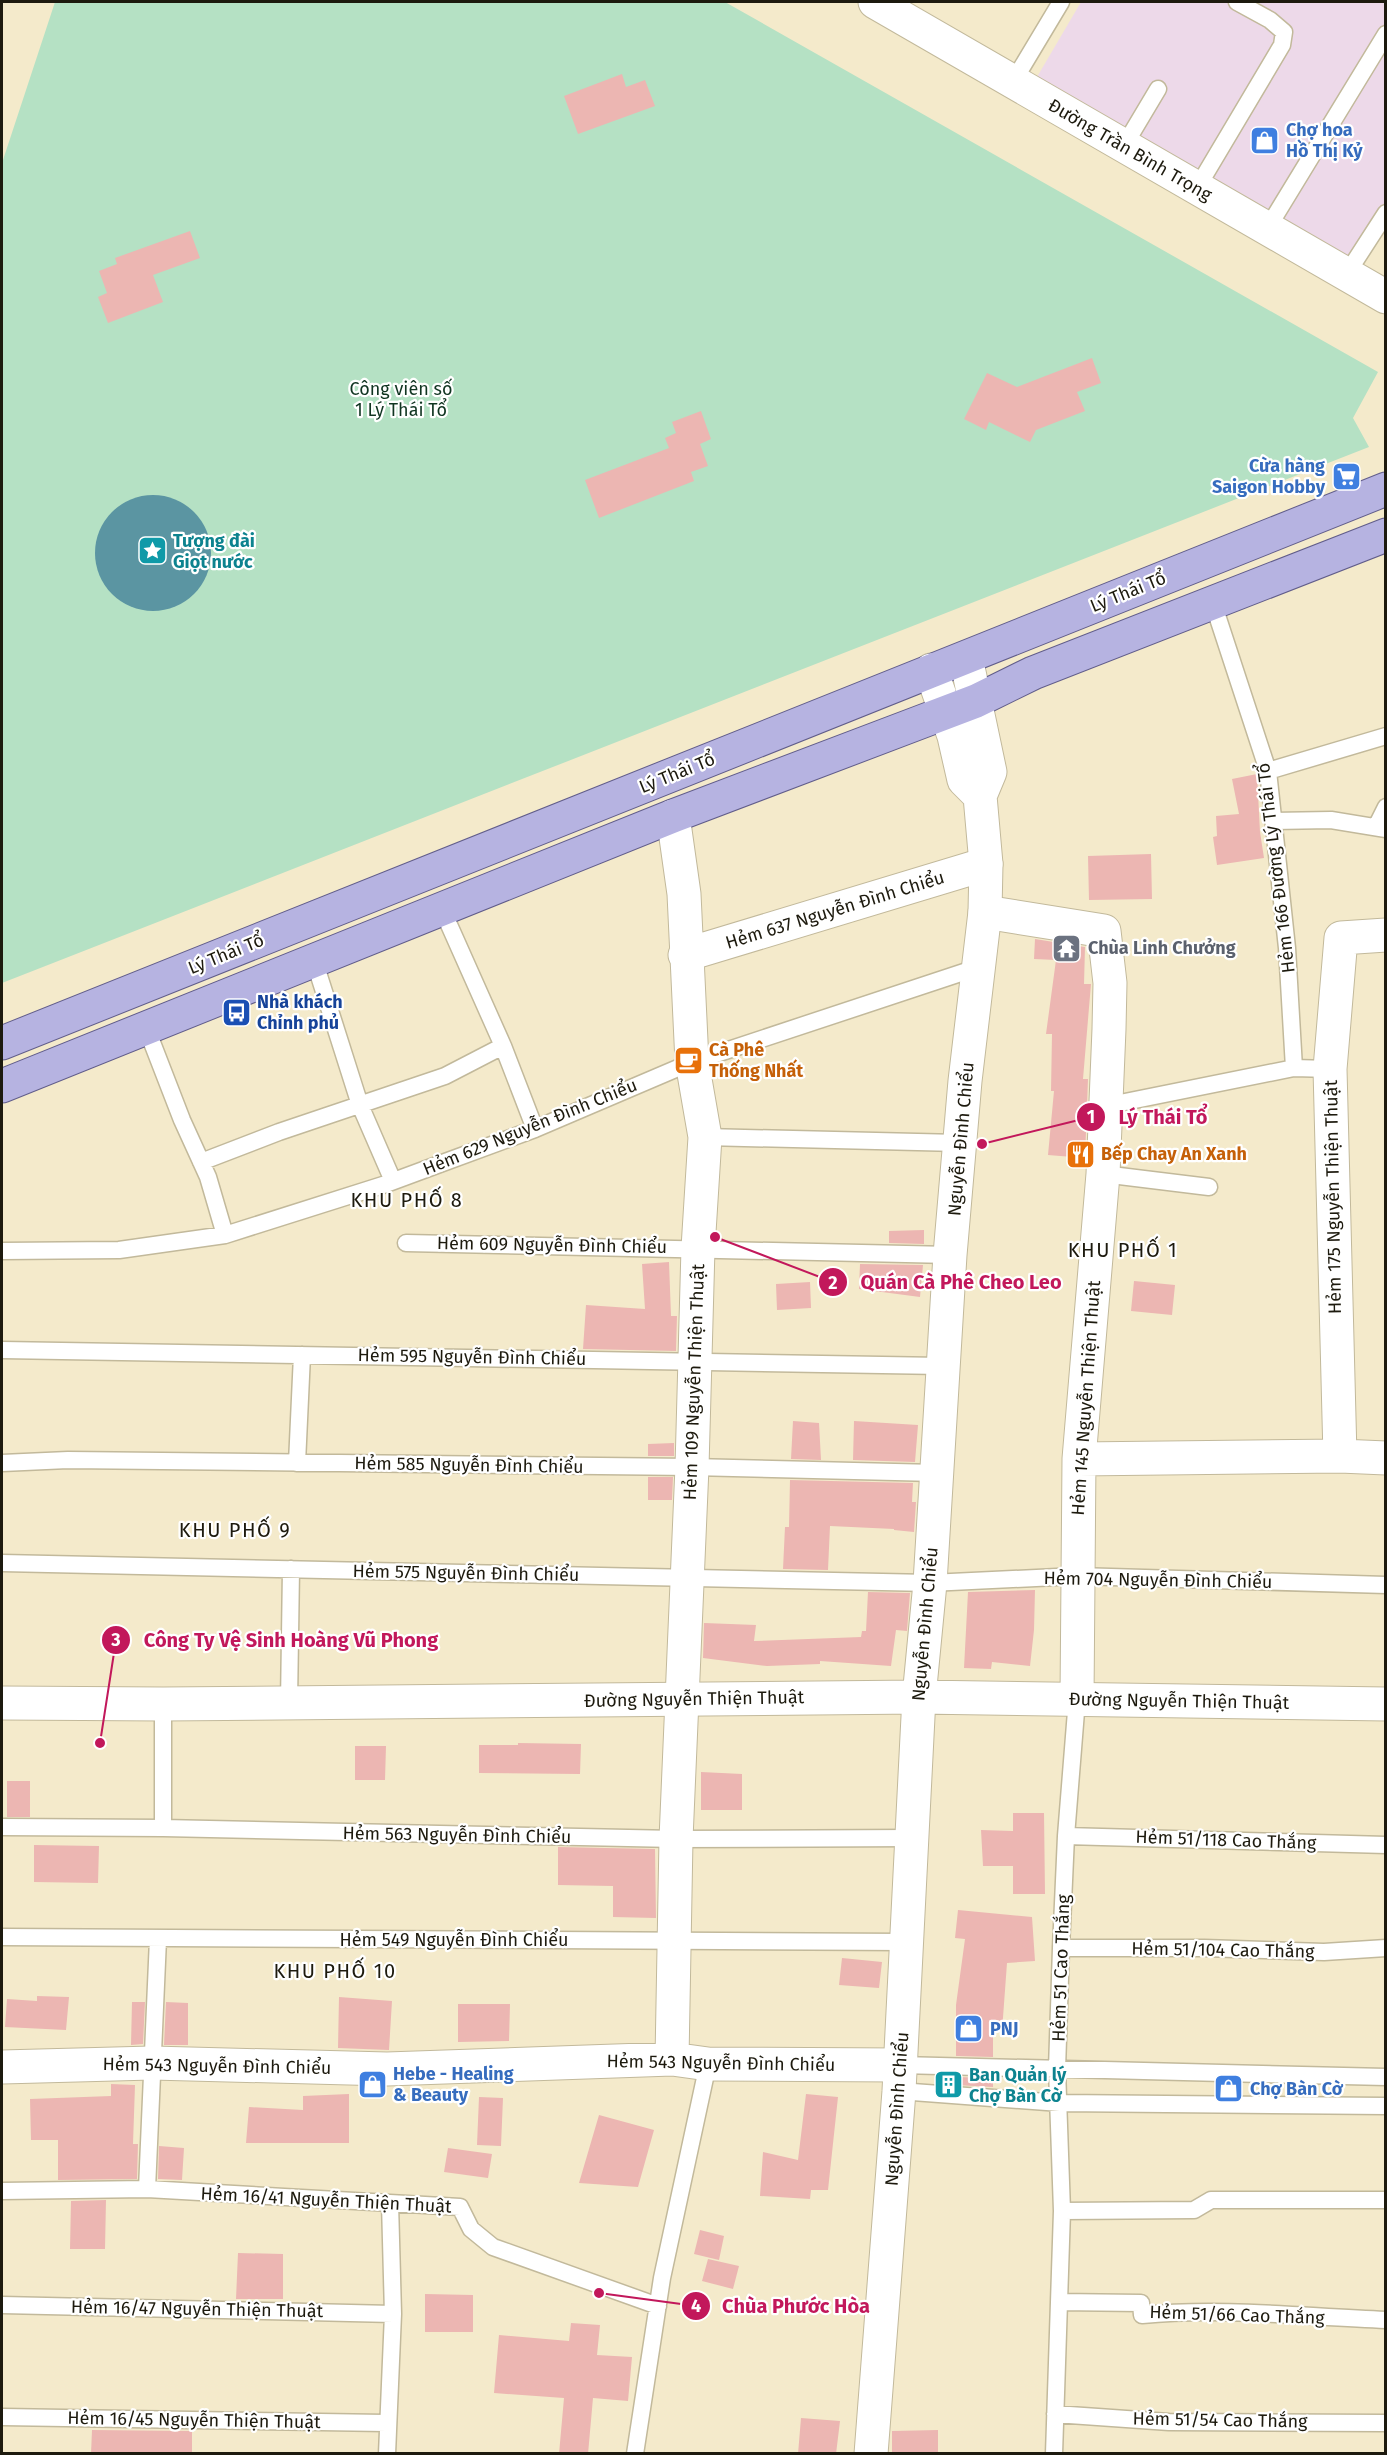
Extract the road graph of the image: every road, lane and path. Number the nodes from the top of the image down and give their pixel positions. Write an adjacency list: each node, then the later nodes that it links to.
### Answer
1 (1061, 2): 5 (lane)
2 (1237, 2): 8 (lane)
3 (894, 6): 5 (street, Đường Trần Bình Trọng)
4 (1386, 34): 10 (lane)
5 (1013, 82): 7 (street, Đường Trần Bình Trọng)
6 (1158, 89): 7 (lane)
7 (1124, 146): 8 (street, Đường Trần Bình Trọng)
8 (1197, 188): 10 (street, Đường Trần Bình Trọng)
9 (1386, 213): 11 (lane)
10 (1267, 229): 11 (street, Đường Trần Bình Trọng)
11 (1346, 275): 12 (street, Đường Trần Bình Trọng)
12 (1386, 297)
13 (1386, 489): 16 (main road, Lý Thái Tổ)
14 (1386, 535): 15 (main road)
15 (1213, 603): 18 (main road); 21 (lane, Hẻm 166 Đường Lý Thái Tổ)
16 (966, 658): 17 (main road, Lý Thái Tổ); 18 (street, Nguyễn Đình Chiểu)
17 (932, 670): 19 (street); 23 (main road, Lý Thái Tổ)
18 (976, 702): 19 (main road); 22 (street, Nguyễn Đình Chiểu)
19 (944, 713): 22 (street); 25 (main road)
20 (1386, 736): 21 (lane)
21 (1268, 771): 26 (lane, Hẻm 166 Đường Lý Thái Tổ)
22 (980, 796): 29 (street, Nguyễn Đình Chiểu)
23 (605, 801): 28 (lane); 37 (main road, Lý Thái Tổ)
24 (1386, 807): 27 (lane)
25 (672, 816): 28 (main road); 33 (street, Hẻm 109 Nguyễn Thiện Thuật)
26 (1274, 821): 27 (lane); 40 (lane, Hẻm 166 Đường Lý Thái Tổ)
27 (1381, 828)
28 (620, 837): 30 (main road)
29 (986, 864): 31 (street, Nguyễn Đình Chiểu); 33 (street, Hẻm 637 Nguyễn Ðình Chiểu)
30 (442, 909): 34 (main road); 38 (lane)
31 (985, 912): 35 (street, Nguyễn Đình Chiểu); 44 (street, Hẻm 145 Nguyễn Thiện Thuật)
32 (1386, 935): 41 (street, Hẻm 175 Nguyễn Thiện Thuật)
33 (685, 955): 39 (street, Hẻm 109 Nguyễn Thiện Thuật)
34 (314, 960): 36 (main road); 43 (lane)
35 (979, 967): 39 (lane, Hẻm 629 Nguyễn Ðình Chiểu); 47 (street, Nguyễn Đình Chiểu)
36 (146, 1027): 42 (main road); 48 (lane)
37 (2, 1043)
38 (503, 1046): 43 (lane); 45 (lane)
39 (692, 1062): 45 (lane, Hẻm 629 Nguyễn Ðình Chiểu); 46 (street, Hẻm 109 Nguyễn Thiện Thuật)
40 (1294, 1068): 41 (lane); 44 (lane)
41 (1330, 1069): 61 (street, Hẻm 175 Nguyễn Thiện Thuật)
42 (2, 1086)
43 (360, 1105): 48 (lane); 50 (lane)
44 (1105, 1106): 49 (street, Hẻm 145 Nguyễn Thiện Thuật)
45 (535, 1129): 50 (lane, Hẻm 629 Nguyễn Ðình Chiểu)
46 (705, 1137): 47 (lane); 54 (street, Hẻm 109 Nguyễn Thiện Thuật)
47 (959, 1143): 56 (street, Nguyễn Đình Chiểu)
48 (201, 1162): 52 (lane)
49 (1103, 1174): 51 (lane); 63 (street, Hẻm 145 Nguyễn Thiện Thuật)
50 (393, 1181): 52 (lane, Hẻm 629 Nguyễn Ðình Chiểu)
51 (1209, 1187)
52 (225, 1235): 55 (lane, Hẻm 629 Nguyễn Ðình Chiểu)
53 (406, 1243): 54 (lane, Hẻm 609 Nguyễn Ðình Chiểu)
54 (698, 1248): 56 (lane, Hẻm 609 Nguyễn Ðình Chiểu); 59 (street, Hẻm 109 Nguyễn Thiện Thuật)
55 (2, 1251)
56 (950, 1256): 60 (street, Nguyễn Đình Chiểu)
57 (2, 1350): 58 (lane, Hẻm 595 Nguyễn Ðình Chiểu)
58 (302, 1355): 59 (lane, Hẻm 595 Nguyễn Ðình Chiểu); 65 (lane)
59 (694, 1361): 60 (lane, Hẻm 595 Nguyễn Ðình Chiểu); 66 (street, Hẻm 109 Nguyễn Thiện Thuật)
60 (942, 1366): 67 (street, Nguyễn Đình Chiểu)
61 (1340, 1456): 62 (street); 63 (street)
62 (1386, 1458)
63 (1079, 1459): 70 (street, Hẻm 145 Nguyễn Thiện Thuật)
64 (2, 1463): 65 (lane, Hẻm 585 Nguyễn Ðình Chiểu)
65 (297, 1463): 66 (lane, Hẻm 585 Nguyễn Ðình Chiểu)
66 (692, 1467): 67 (lane, Hẻm 585 Nguyễn Ðình Chiểu); 71 (street, Hẻm 109 Nguyễn Thiện Thuật)
67 (936, 1473): 72 (street, Nguyễn Đình Chiểu)
68 (2, 1563): 69 (lane, Hẻm 575 Nguyễn Ðình Chiểu)
69 (291, 1569): 71 (lane, Hẻm 575 Nguyễn Ðình Chiểu); 78 (lane)
70 (1077, 1576): 72 (lane, Hẻm 704 Nguyễn Đình Chiểu); 73 (lane, Hẻm 704 Nguyễn Đình Chiểu); 76 (street, Hẻm 145 Nguyễn Thiện Thuật)
71 (686, 1579): 72 (lane, Hẻm 575 Nguyễn Ðình Chiểu); 75 (street, Hẻm 109 Nguyễn Thiện Thuật)
72 (930, 1583): 74 (street, Nguyễn Đình Chiểu)
73 (1386, 1585)
74 (919, 1697): 75 (street, Đường Nguyễn Thiện Thuật); 76 (street, Đường Nguyễn Thiện Thuật); 84 (street, Nguyễn Đình Chiểu)
75 (681, 1699): 78 (street, Đường Nguyễn Thiện Thuật); 85 (street, Hẻm 109 Nguyễn Thiện Thuật)
76 (1077, 1699): 80 (street, Đường Nguyễn Thiện Thuật); 83 (lane, Hẻm 51 Cao Thắng)
77 (2, 1703): 79 (street, Đường Nguyễn Thiện Thuật)
78 (290, 1703): 79 (street, Đường Nguyễn Thiện Thuật)
79 (163, 1704): 82 (lane)
80 (1386, 1704)
81 (2, 1827): 82 (lane, Hẻm 563 Nguyễn Ðình Chiểu)
82 (163, 1828): 85 (lane, Hẻm 563 Nguyễn Ðình Chiểu)
83 (1066, 1836): 86 (lane, Hẻm 51/118 Cao Thắng); 91 (lane, Hẻm 51 Cao Thắng)
84 (912, 1838): 85 (lane, Hẻm 563 Nguyễn Ðình Chiểu); 90 (street, Nguyễn Đình Chiểu)
85 (676, 1839): 89 (street, Hẻm 109 Nguyễn Thiện Thuật)
86 (1386, 1845)
87 (2, 1936): 88 (lane, Hẻm 549 Nguyễn Ðình Chiểu)
88 (158, 1939): 89 (lane, Hẻm 549 Nguyễn Ðình Chiểu); 94 (lane)
89 (675, 1940): 90 (lane, Hẻm 549 Nguyễn Ðình Chiểu); 93 (street, Hẻm 109 Nguyễn Thiện Thuật)
90 (906, 1942): 99 (street, Nguyễn Đình Chiểu)
91 (1061, 1948): 92 (lane, Hẻm 51/104 Cao Thắng); 97 (lane, Hẻm 51 Cao Thắng)
92 (1386, 1948)
93 (672, 2059): 94 (street, Hẻm 543 Nguyễn Ðình Chiểu); 95 (street, Hẻm 543 Nguyễn Ðình Chiểu)
94 (152, 2063): 96 (street, Hẻm 543 Nguyễn Ðình Chiểu); 102 (lane)
95 (708, 2064): 99 (street, Hẻm 543 Nguyễn Ðình Chiểu); 109 (lane)
96 (2, 2067)
97 (1057, 2069): 98 (lane); 99 (lane); 100 (lane, Hẻm 51 Cao Thắng)
98 (1386, 2077)
99 (900, 2078): 100 (lane); 118 (street, Nguyễn Đình Chiểu)
100 (1060, 2103): 101 (lane); 106 (lane, Hẻm 51 Cao Thắng)
101 (1386, 2106)
102 (147, 2189): 103 (lane, Hẻm 16/41 Nguyễn Thiện Thuật); 105 (lane, Hẻm 16/41 Nguyễn Thiện Thuật)
103 (2, 2191)
104 (1386, 2200): 106 (lane)
105 (390, 2203): 109 (lane, Hẻm 16/41 Nguyễn Thiện Thuật); 110 (lane)
106 (1062, 2211): 107 (lane, Hẻm 51 Cao Thắng)
107 (1059, 2302): 111 (lane, Hẻm 51/66 Cao Thắng); 112 (lane, Hẻm 51 Cao Thắng)
108 (2, 2305): 110 (lane, Hẻm 16/47 Nguyễn Thiện Thuật)
109 (658, 2306): 117 (lane)
110 (393, 2314): 114 (lane)
111 (1386, 2320)
112 (1055, 2414): 115 (lane, Hẻm 51/54 Cao Thắng); 119 (lane, Hẻm 51 Cao Thắng)
113 (2, 2416): 114 (lane, Hẻm 16/45 Nguyễn Thiện Thuật)
114 (386, 2423): 116 (lane)
115 (1386, 2423)
116 (387, 2454)
117 (635, 2454)
118 (871, 2454)
119 (1054, 2454)

